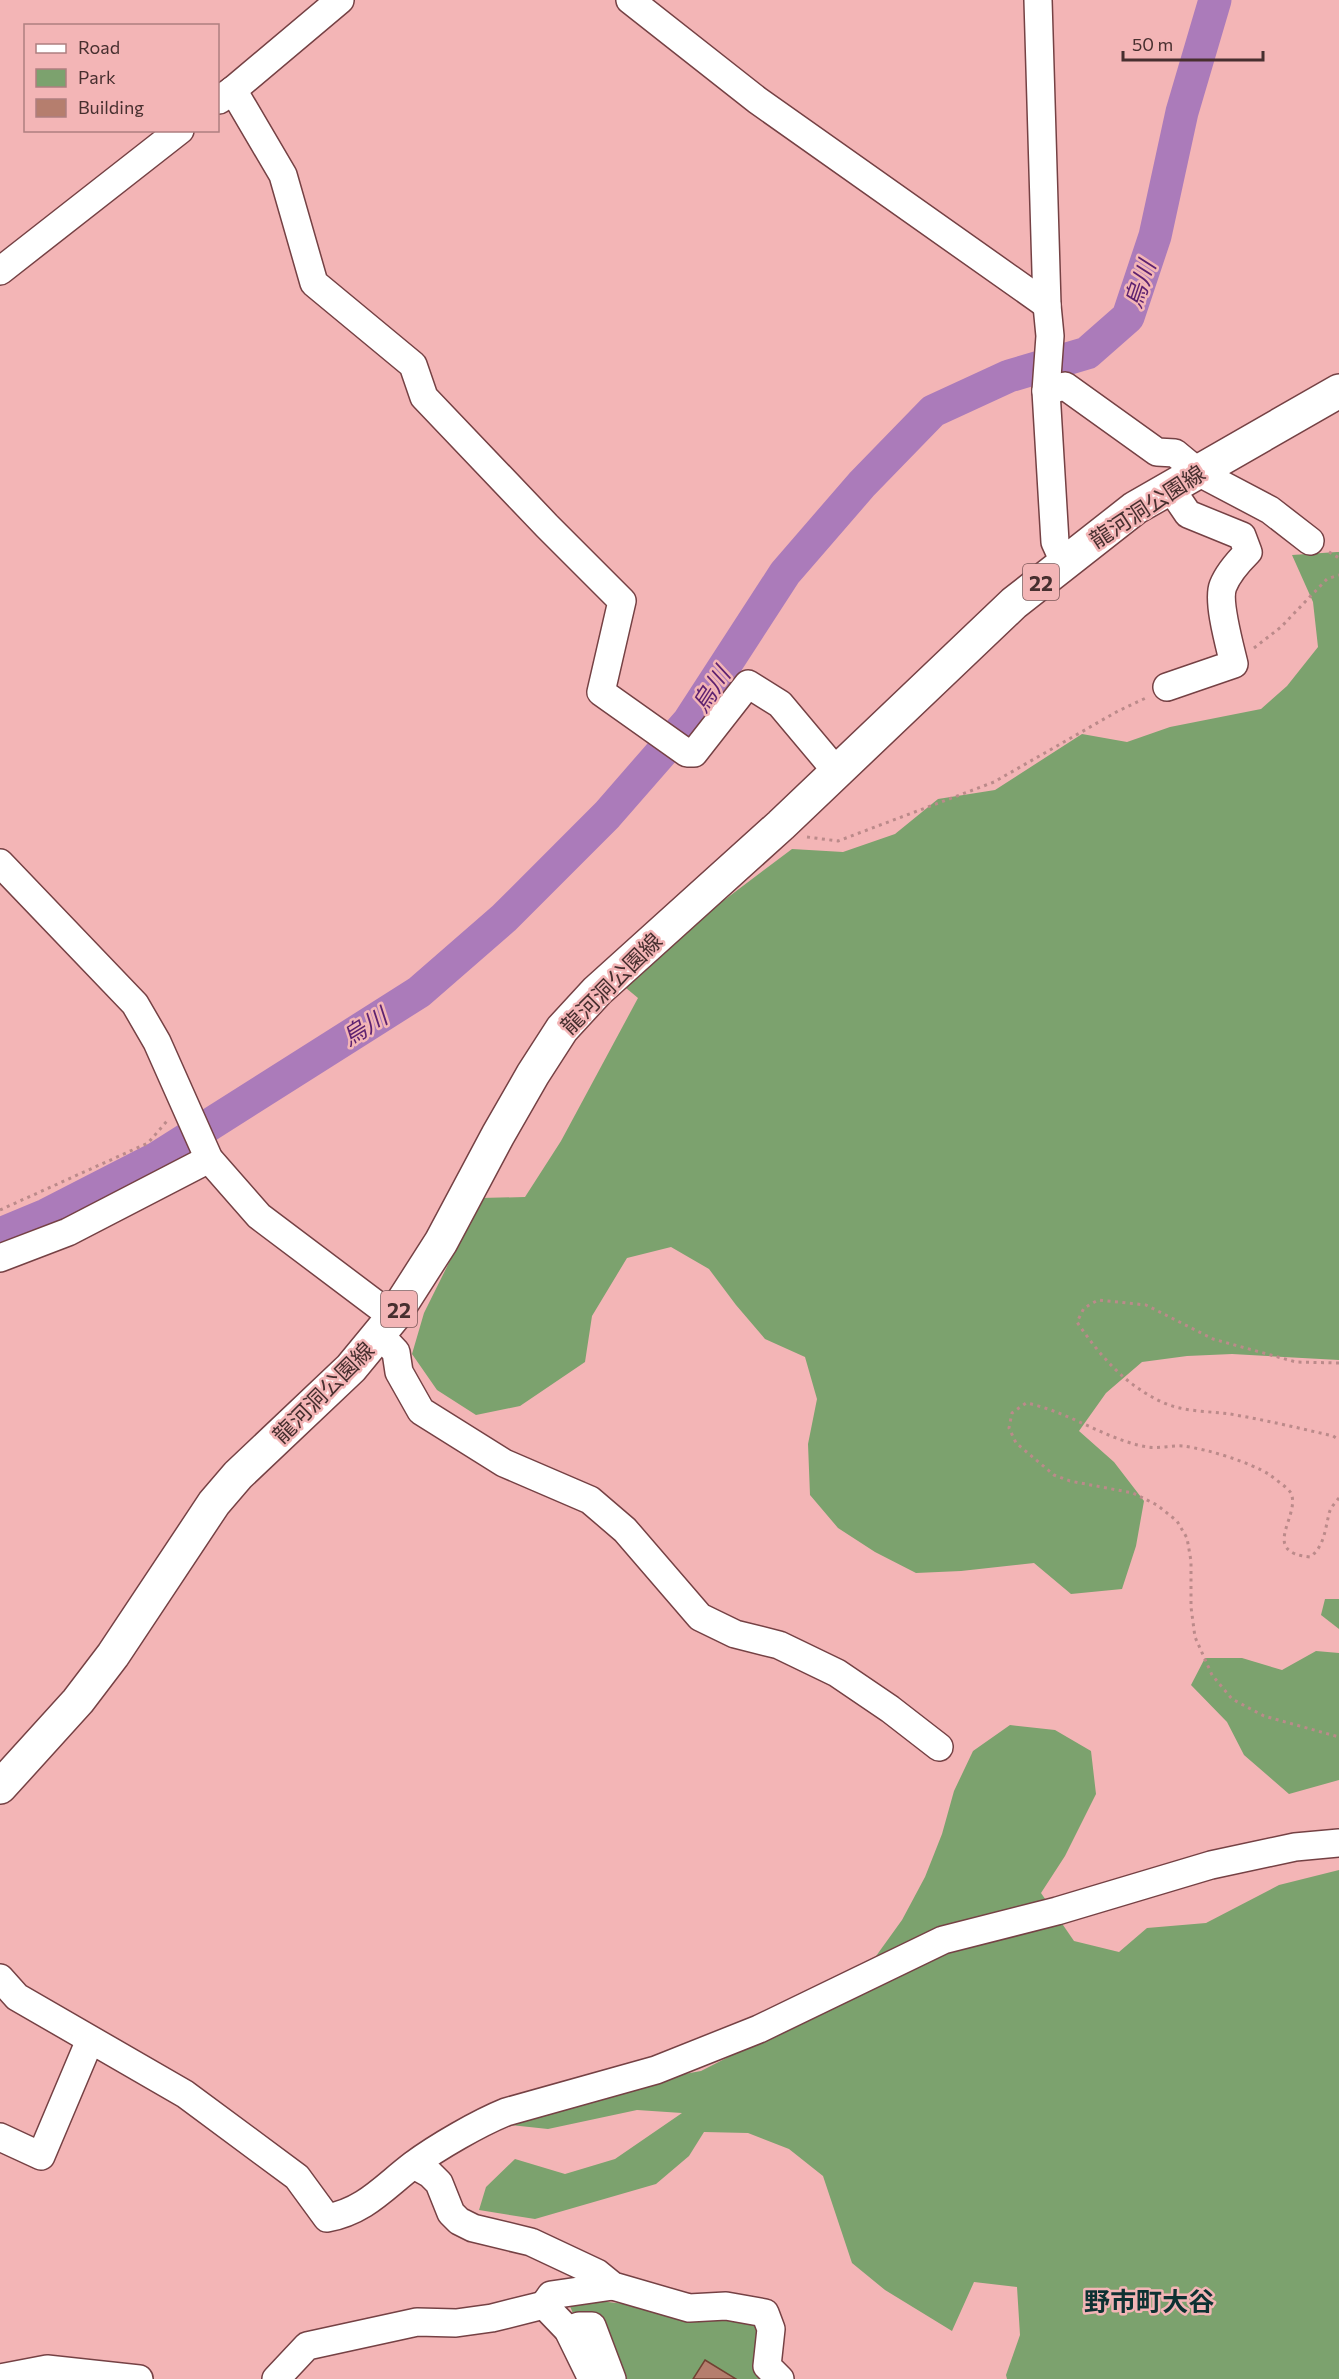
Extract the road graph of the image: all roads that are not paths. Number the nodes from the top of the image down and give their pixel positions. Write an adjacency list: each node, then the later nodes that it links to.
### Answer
1 (340, 0): 4 (street)
2 (630, 0): 7 (street)
3 (1038, 0): 7 (street)
4 (225, 95): 15 (street)
5 (177, 132): 6 (street)
6 (0, 271)
7 (1047, 305): 8 (street)
8 (1046, 391): 10 (street); 13 (street)
9 (1339, 391): 10 (main road, 龍河洞公園線 / 22)
10 (1198, 471): 11 (main road, 龍河洞公園線 / 22); 12 (street)
11 (1171, 489): 13 (main road, 龍河洞公園線 / 22); 14 (street)
12 (1310, 541)
13 (1065, 564): 15 (main road, 龍河洞公園線 / 22)
14 (1167, 687)
15 (837, 772): 19 (main road, 龍河洞公園線 / 22)
16 (0, 863): 17 (street)
17 (207, 1155): 18 (street); 19 (street)
18 (0, 1258)
19 (387, 1326): 20 (street); 21 (main road, 龍河洞公園線 / 22)
20 (939, 1747)
21 (0, 1787)
22 (1339, 1843): 26 (street)
23 (3, 1993): 24 (street)
24 (90, 2040): 25 (street); 26 (street)
25 (0, 2137)
26 (414, 2165): 27 (street)
27 (613, 2286): 28 (street); 35 (street)
28 (544, 2305): 29 (street); 32 (street)
29 (568, 2330): 33 (street); 34 (street)
30 (0, 2378): 31 (street)
31 (139, 2379)
32 (276, 2379)
33 (592, 2379)
34 (612, 2379)
35 (780, 2379)

